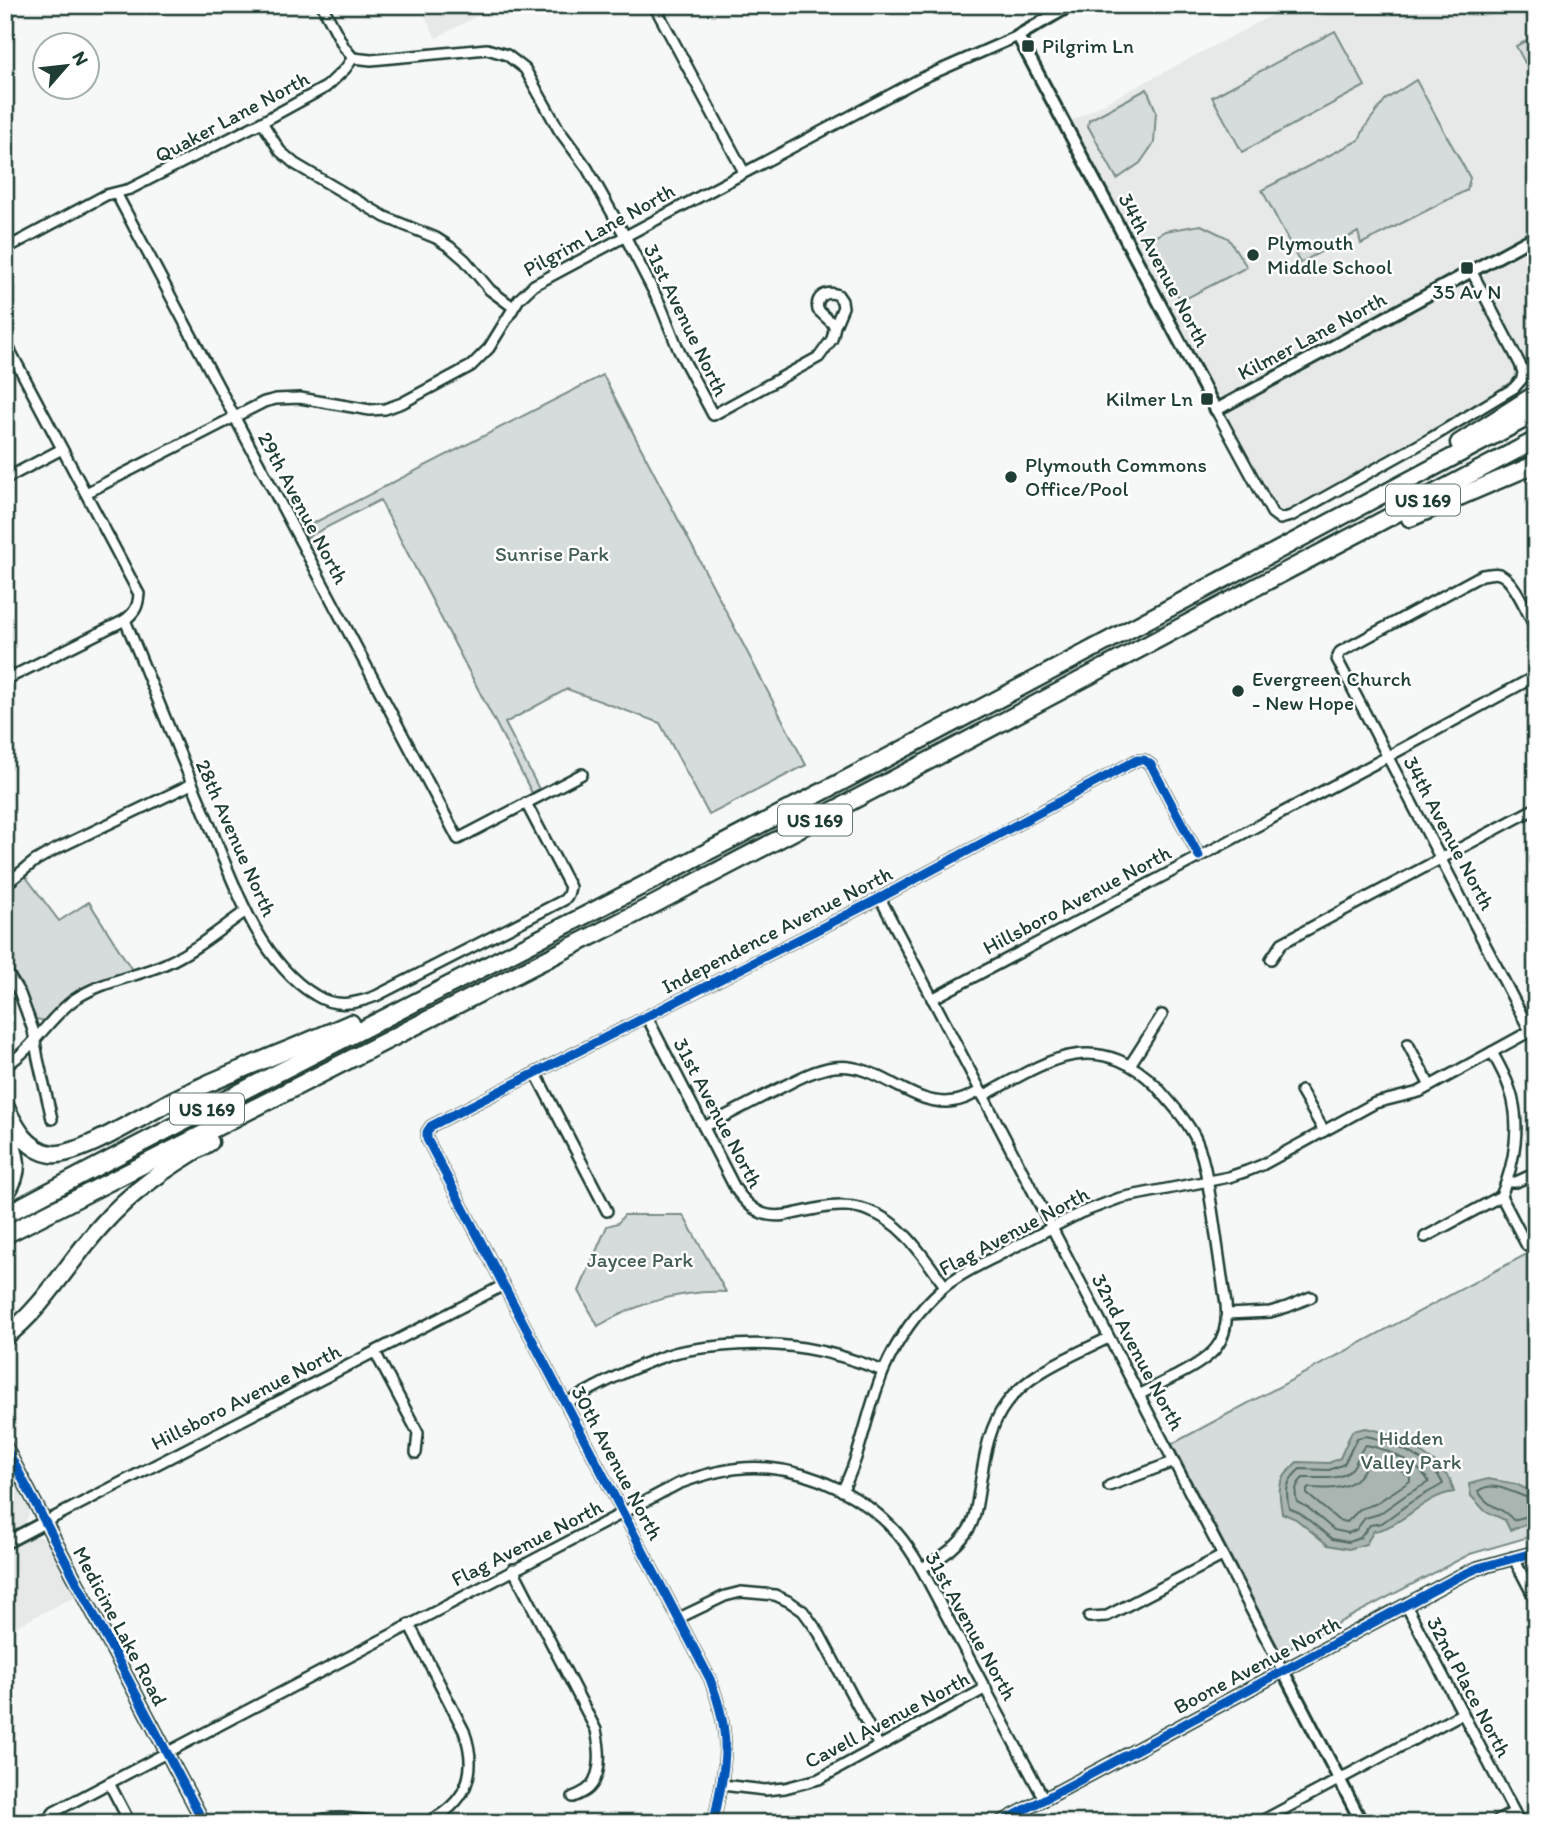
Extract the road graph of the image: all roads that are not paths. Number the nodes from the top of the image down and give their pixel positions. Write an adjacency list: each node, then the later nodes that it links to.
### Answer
1 (322, 5): 5 (street)
2 (654, 5): 7 (street)
3 (1071, 5): 4 (street, Pilgrim Lane North)
4 (1017, 36): 7 (street, Pilgrim Lane North); 17 (street, 34th Avenue North)
5 (353, 58): 6 (street, Quaker Lane North); 9 (street, 31st Avenue North)
6 (262, 122): 8 (street, Quaker Lane North); 13 (street)
7 (744, 172): 9 (street, Pilgrim Lane North)
8 (116, 193): 11 (street, Quaker Lane North); 19 (street, 29th Avenue North)
9 (625, 236): 13 (street, Pilgrim Lane North); 14 (street, 31st Avenue North)
10 (1536, 236): 12 (street, Kilmer Lane North)
11 (5, 249)
12 (1472, 272): 17 (street, Kilmer Lane North); 17 (street, 34th Avenue North)
13 (513, 307): 19 (street, Pilgrim Lane North)
14 (835, 326)
15 (5, 341): 21 (street)
16 (1536, 394): 25 (highway)
17 (1216, 410)
18 (1536, 413): 25 (highway, US 169)
19 (234, 416): 24 (street, Pilgrim Lane North); 34 (street, 29th Avenue North)
20 (1536, 440): 26 (highway, US 169)
21 (62, 449): 23 (street); 24 (street)
22 (1536, 464): 26 (highway)
23 (5, 479)
24 (86, 493): 27 (street)
25 (1350, 511): 44 (highway, US 169)
26 (1310, 558): 54 (highway, US 169)
27 (125, 620): 30 (street); 33 (street, 28th Avenue North)
28 (1536, 629): 31 (street, 34th Avenue North)
29 (1536, 676): 31 (street, Hillsboro Avenue North)
30 (5, 680)
31 (1387, 757): 36 (street, Hillsboro Avenue North); 37 (street, 34th Avenue North)
32 (582, 774): 34 (street)
33 (192, 784): 38 (street); 40 (street, 28th Avenue North)
34 (526, 803): 40 (street, 28th Avenue North)
35 (1536, 808): 37 (street)
36 (1199, 856): 39 (street, Independence Avenue North); 43 (street, Hillsboro Avenue North)
37 (1441, 858): 41 (street); 47 (street, 34th Avenue North)
38 (5, 884)
39 (880, 898): 43 (street, 32nd Avenue North); 46 (street, Independence Avenue North)
40 (246, 911): 48 (street)
41 (1271, 959)
42 (5, 969): 48 (street)
43 (932, 999): 57 (street, 32nd Avenue North)
44 (410, 1004): 58 (highway); 70 (highway, US 169)
45 (1162, 1014): 51 (street)
46 (647, 1017): 53 (street, Independence Avenue North); 60 (street, 31st Avenue North)
47 (1533, 1030): 50 (street, Flag Avenue North)
48 (36, 1040): 52 (street); 59 (street)
49 (1408, 1044): 55 (street)
50 (1492, 1052): 55 (street, Flag Avenue North); 66 (street)
51 (1130, 1065): 57 (street); 65 (street)
52 (5, 1066)
53 (536, 1074): 63 (street, Independence Avenue North); 69 (street)
54 (316, 1077): 72 (highway, US 169); 79 (highway)
55 (1430, 1086): 62 (street, Flag Avenue North)
56 (1301, 1091): 62 (street)
57 (981, 1093): 60 (street); 71 (street, 32nd Avenue North)
58 (5, 1106)
59 (52, 1119)
60 (704, 1127): 76 (street, 31st Avenue North)
61 (5, 1130): 67 (highway)
62 (1324, 1131): 65 (street, Flag Avenue North)
63 (427, 1132): 75 (street, 30th Avenue North)
64 (1536, 1173): 66 (street)
65 (1207, 1181): 71 (street, Flag Avenue North); 78 (street)
66 (1507, 1182): 68 (street)
67 (5, 1194)
68 (1501, 1196): 73 (street); 74 (street)
69 (607, 1210)
70 (5, 1214)
71 (1052, 1228): 76 (street, Flag Avenue North); 80 (street, 32nd Avenue North)
72 (5, 1235)
73 (1425, 1237)
74 (1527, 1246)
75 (504, 1285): 81 (street, Hillsboro Avenue North); 84 (street, 30th Avenue North)
76 (945, 1286): 82 (street, Flag Avenue North)
77 (1311, 1297): 78 (street)
78 (1227, 1314): 83 (street)
79 (5, 1337)
80 (1108, 1338): 83 (street, 32nd Avenue North); 96 (street)
81 (375, 1352): 86 (street); 91 (street, Hillsboro Avenue North)
82 (883, 1371): 84 (street); 89 (street, Flag Avenue North)
83 (1139, 1395): 87 (street, 32nd Avenue North)
84 (566, 1403): 90 (street, 30th Avenue North)
85 (5, 1446): 91 (street, Medicine Lake Road)
86 (416, 1453)
87 (1174, 1462): 88 (street); 94 (street, 32nd Avenue North)
88 (1109, 1486)
89 (842, 1491): 90 (street, Flag Avenue North); 96 (street, 31st Avenue North)
90 (623, 1513): 97 (street, Flag Avenue North); 101 (street, 30th Avenue North)
91 (45, 1522): 92 (street, Hillsboro Avenue North); 107 (street, Medicine Lake Road)
92 (5, 1543)
93 (1536, 1552): 95 (street, Boone Avenue North)
94 (1222, 1556): 100 (street); 103 (street, 32nd Avenue North)
95 (1513, 1558): 98 (street); 99 (street, Boone Avenue North)
96 (922, 1568): 104 (street, 31st Avenue North)
97 (513, 1569): 102 (street, Flag Avenue North); 111 (street)
98 (1536, 1601)
99 (1406, 1605): 103 (street, Boone Avenue North); 105 (street, 32nd Place North)
100 (1089, 1617)
101 (679, 1618): 106 (street); 110 (street, 30th Avenue North)
102 (409, 1624): 107 (street, Flag Avenue North); 120 (street)
103 (1283, 1671): 108 (street, 32nd Avenue North); 112 (street, Boone Avenue North)
104 (986, 1688): 106 (street, Cavell Avenue North); 112 (street, 31st Avenue North)
105 (1463, 1713): 108 (street); 113 (street, 32nd Place North)
106 (879, 1746): 110 (street, Cavell Avenue North)
107 (167, 1752): 109 (street, Flag Avenue North); 117 (street, Medicine Lake Road)
108 (1339, 1779): 123 (street); 124 (street, 32nd Avenue North)
109 (109, 1783): 115 (street, Flag Avenue North); 116 (street)
110 (722, 1785): 121 (street, 30th Avenue North)
111 (573, 1797)
112 (1044, 1799): 122 (street, Boone Avenue North)
113 (1514, 1812): 125 (street); 126 (street, 32nd Place North)
114 (319, 1821): 118 (street); 119 (street)
115 (45, 1823)
116 (130, 1823)
117 (204, 1823)
118 (306, 1823)
119 (382, 1823)
120 (425, 1823)
121 (713, 1823)
122 (1000, 1823)
123 (1258, 1823)
124 (1362, 1823)
125 (1494, 1823)
126 (1520, 1823)

